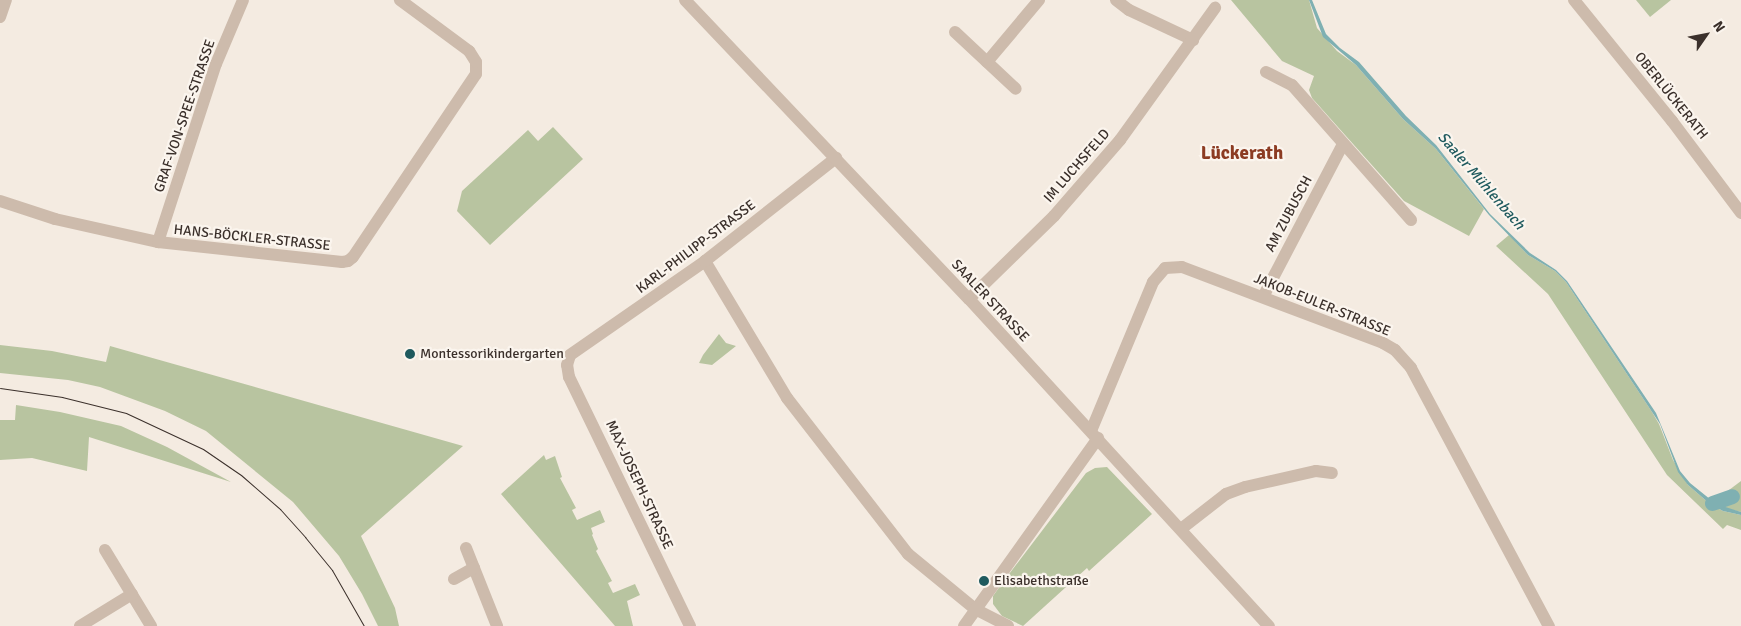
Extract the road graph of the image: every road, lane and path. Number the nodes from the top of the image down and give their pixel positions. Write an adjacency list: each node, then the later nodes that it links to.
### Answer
1 (6, 0): 9 (street)
2 (243, 0): 20 (street, GRAF-VON-SPEE-STRASSE)
3 (400, 0): 20 (street, HANS-BÖCKLER-STRASSE)
4 (686, 0): 16 (street, SAALER STRASSE)
5 (1039, 0): 12 (street)
6 (1116, 0): 11 (street)
7 (1574, 0): 18 (street, OBERLÜCKERATH)
8 (1215, 8): 11 (street, IM LUCHSFELD)
9 (0, 17)
10 (955, 32): 12 (street)
11 (1193, 40): 23 (street, IM LUCHSFELD)
12 (987, 62): 14 (street)
13 (1266, 72): 15 (street)
14 (1016, 89)
15 (1343, 144): 19 (street); 22 (street, AM ZUBUSCH)
16 (836, 158): 21 (street, KARL-PHILIPP-STRASSE); 23 (street, SAALER STRASSE)
17 (0, 202): 20 (street, HANS-BÖCKLER-STRASSE)
18 (1741, 213)
19 (1411, 220)
20 (158, 242)
21 (705, 261): 24 (street, KARL-PHILIPP-STRASSE); 33 (street)
22 (1263, 297): 25 (street, JAKOB-EULER-STRASSE); 41 (street, JAKOB-EULER-STRASSE)
23 (969, 299): 25 (street, SAALER STRASSE)
24 (570, 355): 37 (street, MAX-JOSEPH-STRASSE)
25 (1094, 435): 27 (street, SAALER STRASSE); 33 (street, JAKOB-EULER-STRASSE)
26 (1332, 473): 27 (street)
27 (1181, 529): 40 (street, SAALER STRASSE)
28 (466, 548): 30 (street)
29 (105, 550): 32 (street)
30 (474, 568): 31 (street); 36 (street)
31 (454, 579)
32 (132, 594): 34 (street); 35 (street)
33 (976, 609): 38 (street, JAKOB-EULER-STRASSE); 39 (street)
34 (80, 626)
35 (151, 626)
36 (497, 626)
37 (690, 626)
38 (964, 626)
39 (1008, 626)
40 (1269, 626)
41 (1549, 626)

